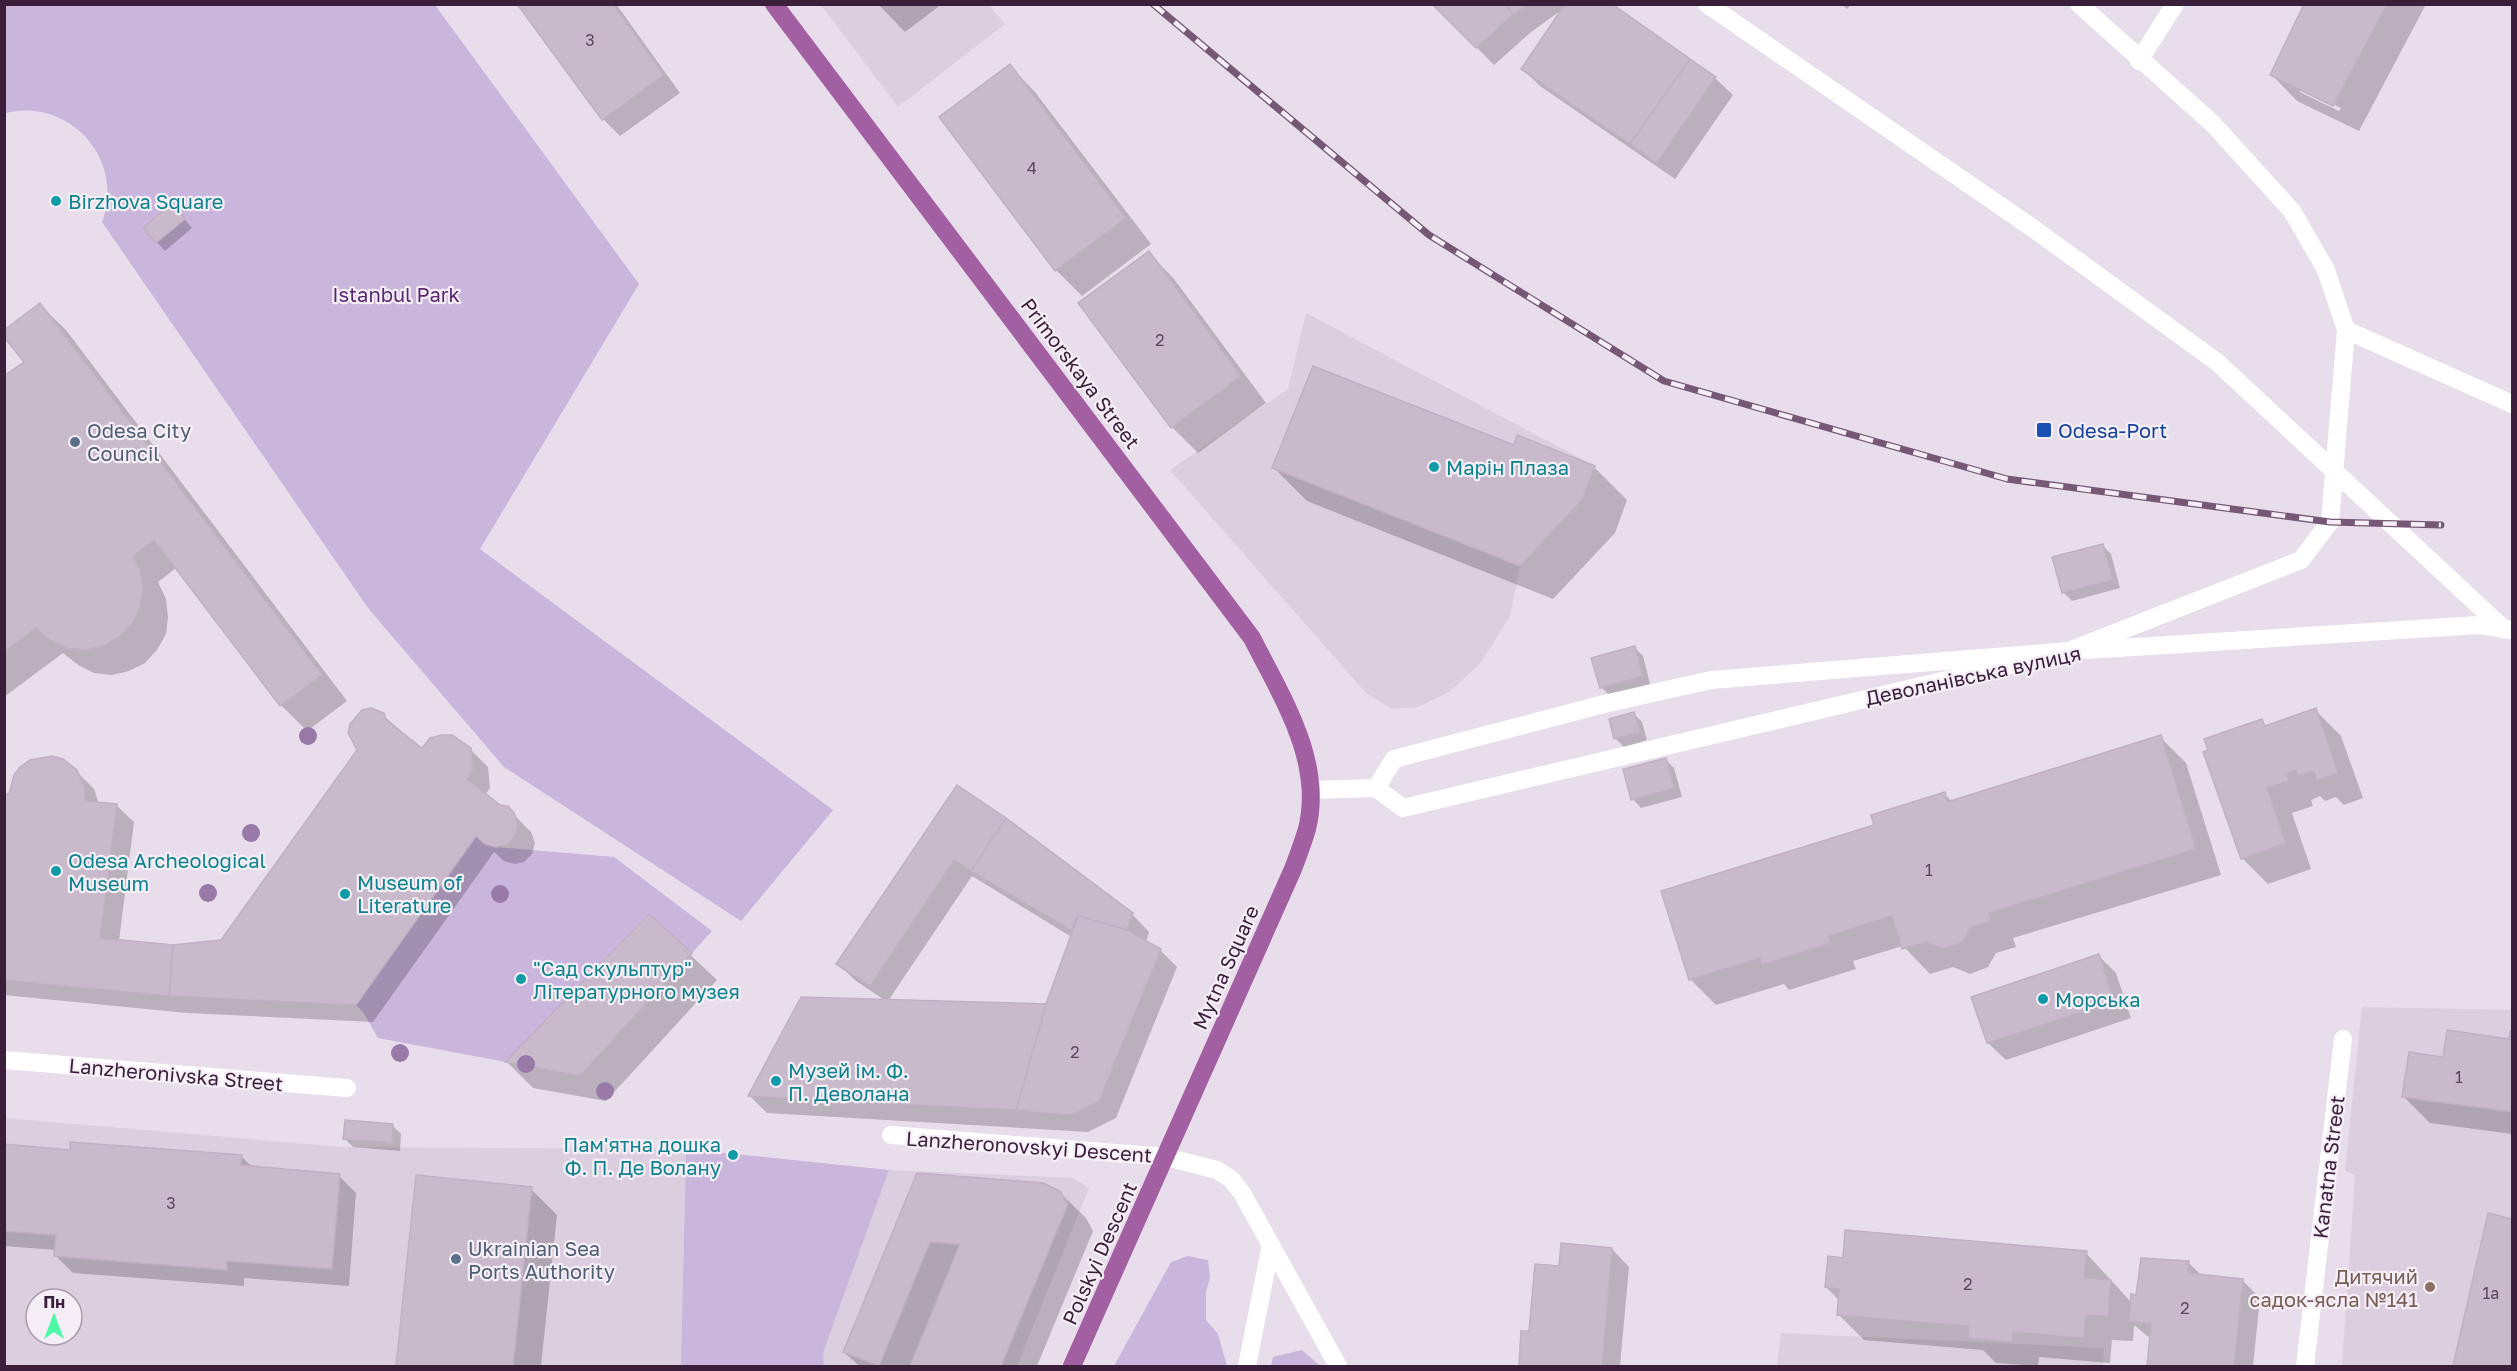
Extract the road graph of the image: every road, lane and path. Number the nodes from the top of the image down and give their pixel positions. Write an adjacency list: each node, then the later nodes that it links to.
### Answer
1 (774, 4): 12 (main road, Primorskaya Street)
2 (1707, 4): 9 (street)
3 (2079, 4): 5 (street)
4 (2175, 4): 5 (street)
5 (2139, 61): 6 (street)
6 (2346, 330): 7 (street); 10 (street)
7 (2512, 404)
8 (2512, 630): 10 (street, Деволанівська вулиця)
9 (2512, 637)
10 (2069, 651): 11 (street, Деволанівська вулиця); 11 (street)
11 (1376, 788): 12 (street)
12 (1310, 790): 17 (main road, Mytna Square)
13 (2343, 1039): 22 (street, Kanatna Street)
14 (4, 1060): 15 (street, Lanzheronivska Street)
15 (347, 1088)
16 (891, 1136): 17 (street, Lanzheronovskyi Descent)
17 (1166, 1157): 18 (street, Lanzheronovskyi Descent); 19 (main road, Polskyi Descent)
18 (1271, 1245): 20 (street); 21 (street, Lanzheronovskyi Descent)
19 (1072, 1366)
20 (1247, 1366)
21 (1338, 1366)
22 (2305, 1366)

